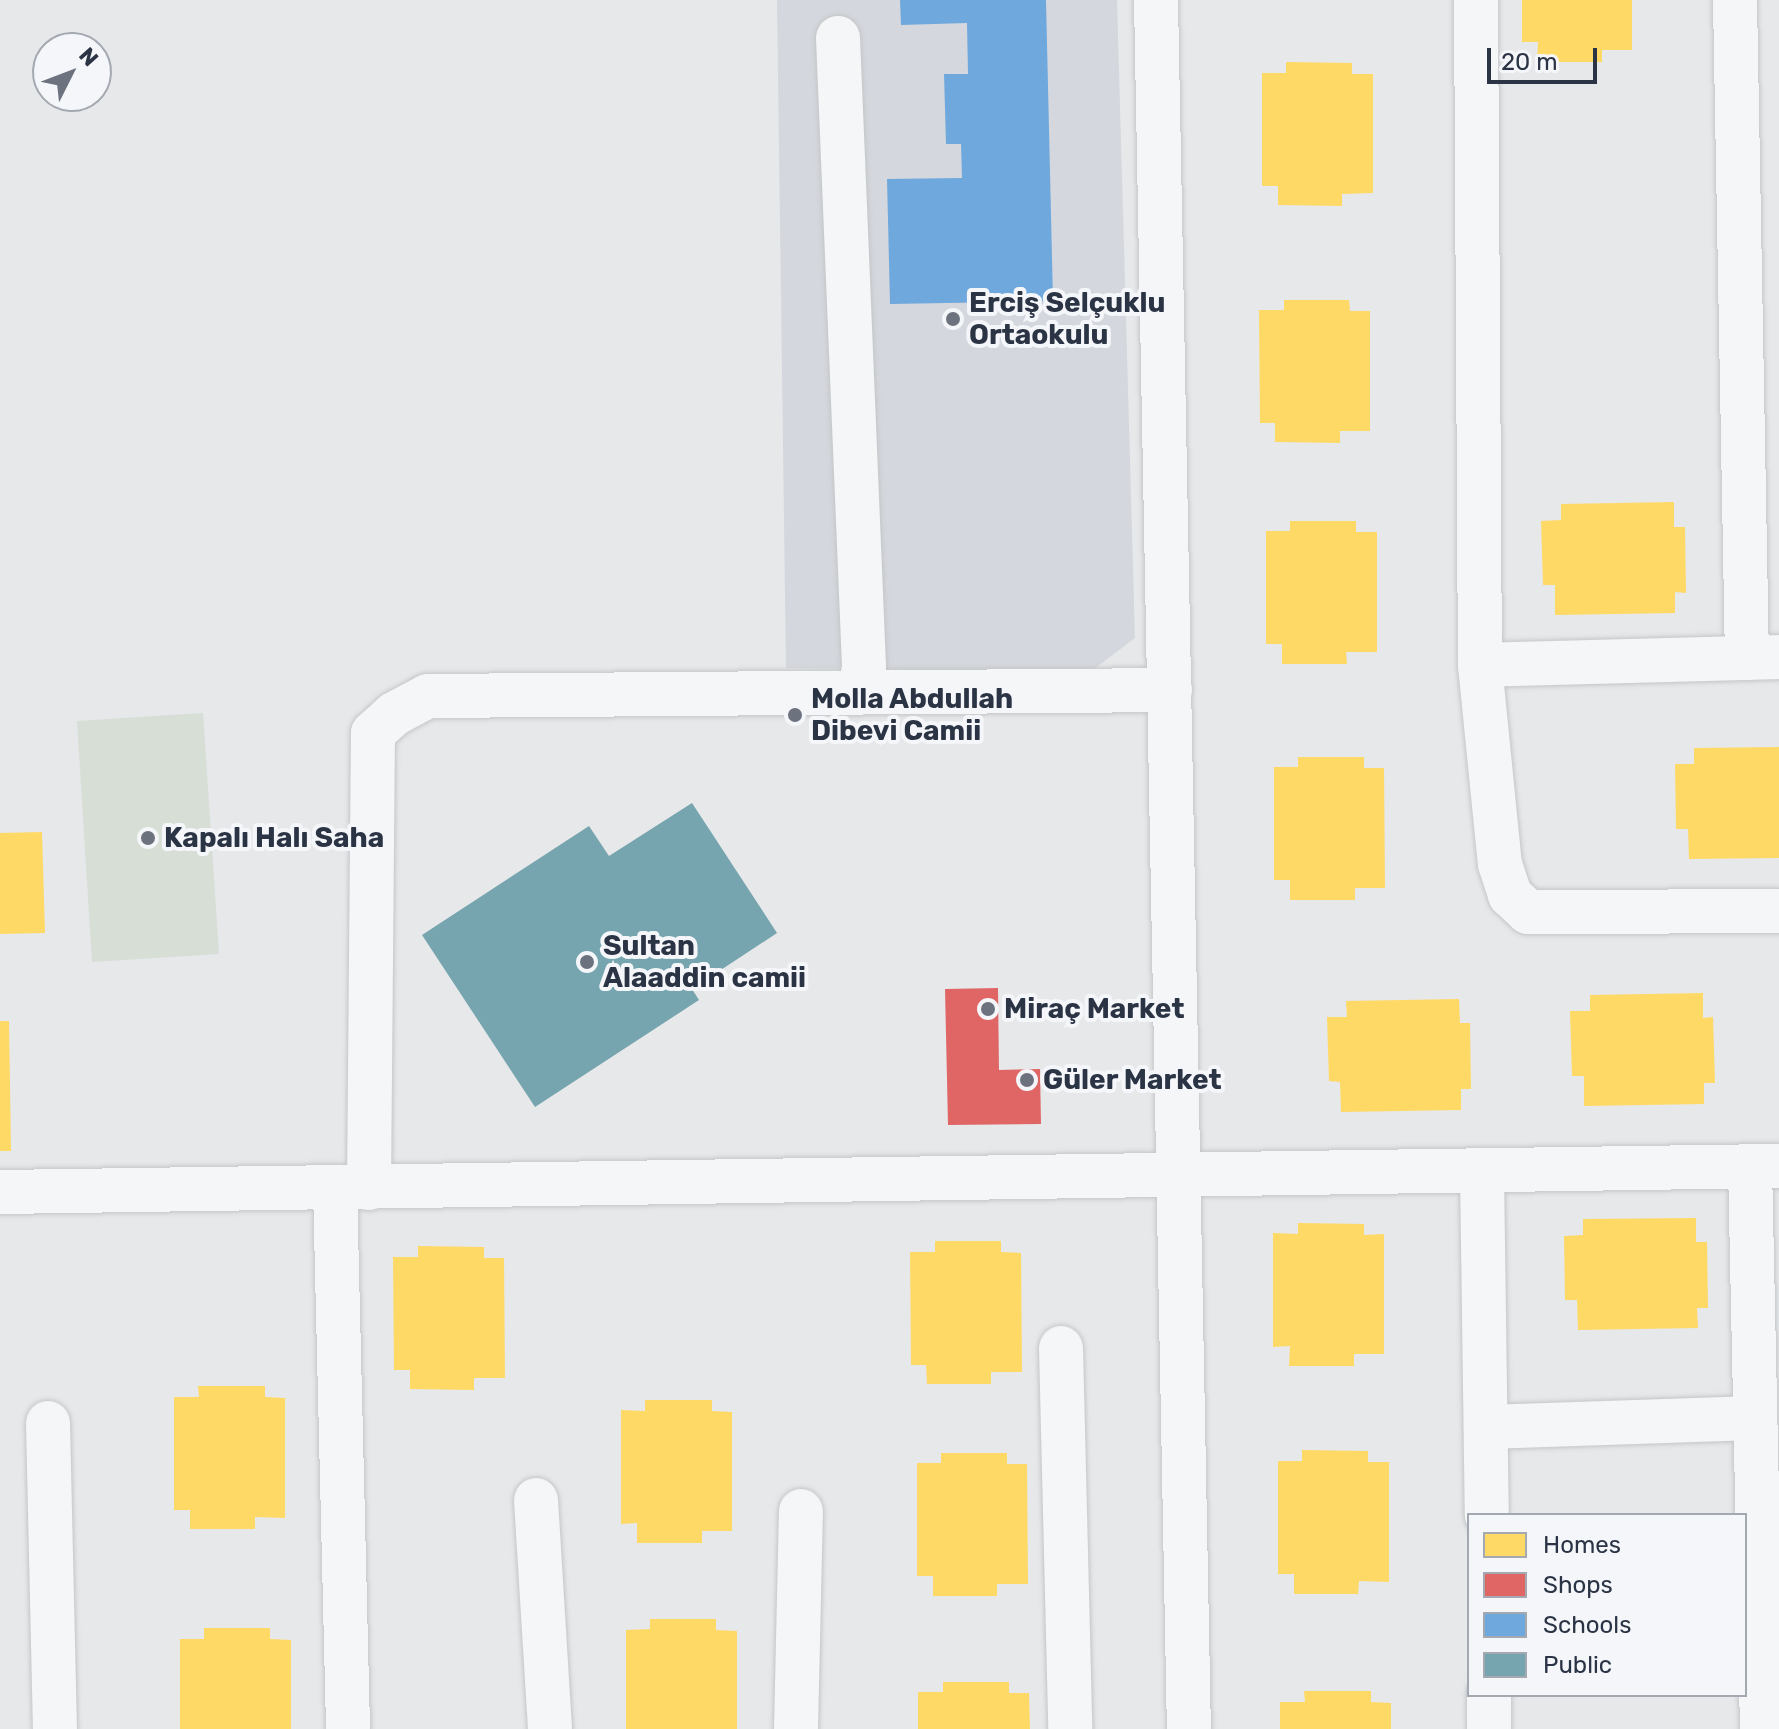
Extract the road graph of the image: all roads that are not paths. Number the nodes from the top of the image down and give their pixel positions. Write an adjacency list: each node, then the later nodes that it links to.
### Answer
1 (1156, 0): 7 (street)
2 (1476, 0): 6 (street)
3 (1735, 0): 5 (street)
4 (838, 38): 8 (street)
5 (1763, 658): 6 (street)
6 (1480, 665): 9 (street)
7 (1170, 690): 8 (street); 12 (street)
8 (860, 693): 13 (street)
9 (1779, 911)
10 (1764, 1166): 11 (street); 16 (street)
11 (1482, 1172): 12 (street); 18 (street)
12 (1180, 1178): 13 (street); 28 (street)
13 (352, 1188): 14 (street); 24 (street)
14 (0, 1192)
15 (1061, 1348): 27 (street)
16 (1755, 1418): 18 (street); 30 (street)
17 (48, 1423): 23 (street)
18 (1486, 1427): 21 (street)
19 (536, 1500): 25 (street)
20 (801, 1511): 26 (street)
21 (1487, 1513)
22 (1489, 1697): 29 (street)
23 (55, 1729)
24 (348, 1729)
25 (550, 1729)
26 (796, 1729)
27 (1070, 1729)
28 (1189, 1729)
29 (1489, 1729)
30 (1762, 1729)

